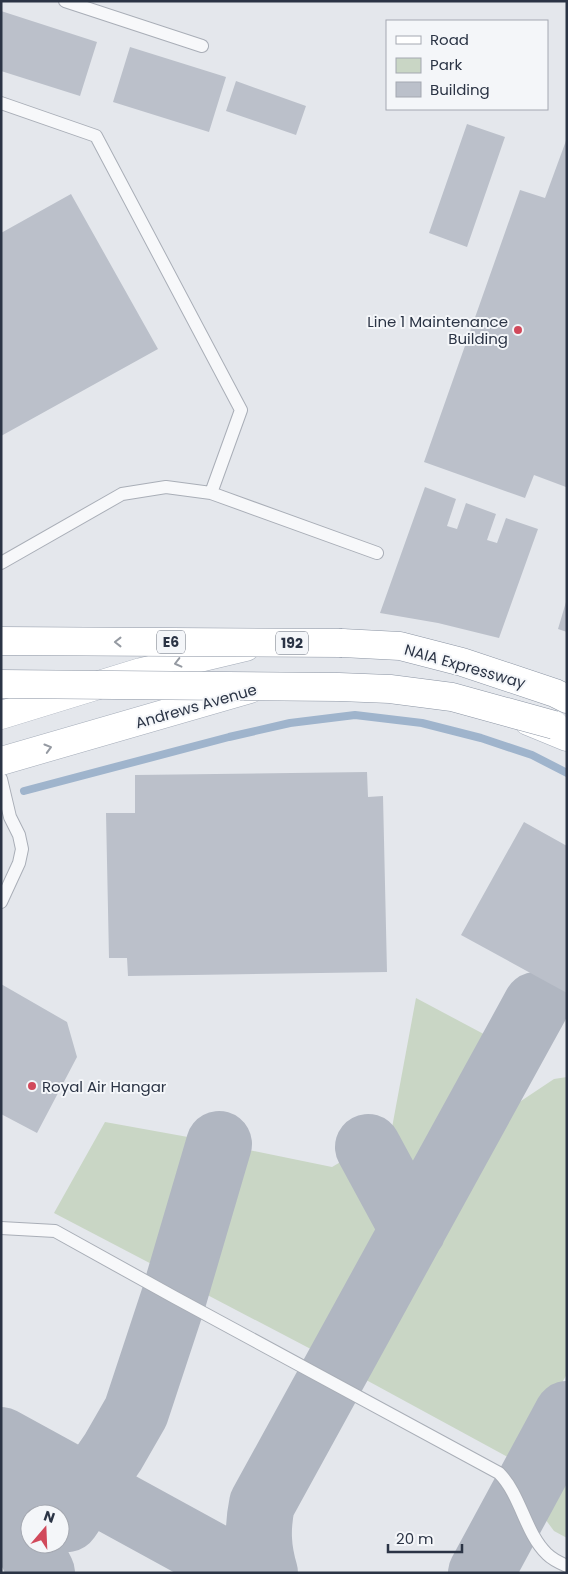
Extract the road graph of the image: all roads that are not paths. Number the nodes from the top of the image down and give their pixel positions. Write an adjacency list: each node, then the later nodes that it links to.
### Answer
1 (65, 1): 2 (lane)
2 (202, 46)
3 (1, 104): 4 (lane)
4 (211, 493): 5 (lane); 6 (lane)
5 (377, 553)
6 (1, 563)
7 (1, 641): 9 (main road, NAIA Expressway / E6, one-way to 7, bridge)
8 (1, 684): 11 (main road, bridge)
9 (564, 696): 10 (main road, 192, one-way to 10)
10 (1, 715)
11 (567, 731)
12 (567, 737): 13 (main road, Andrews Avenue, one-way to 12)
13 (1, 761)
14 (1, 779): 15 (lane)
15 (1, 902)
16 (1, 1228): 17 (lane)
17 (567, 1566)

